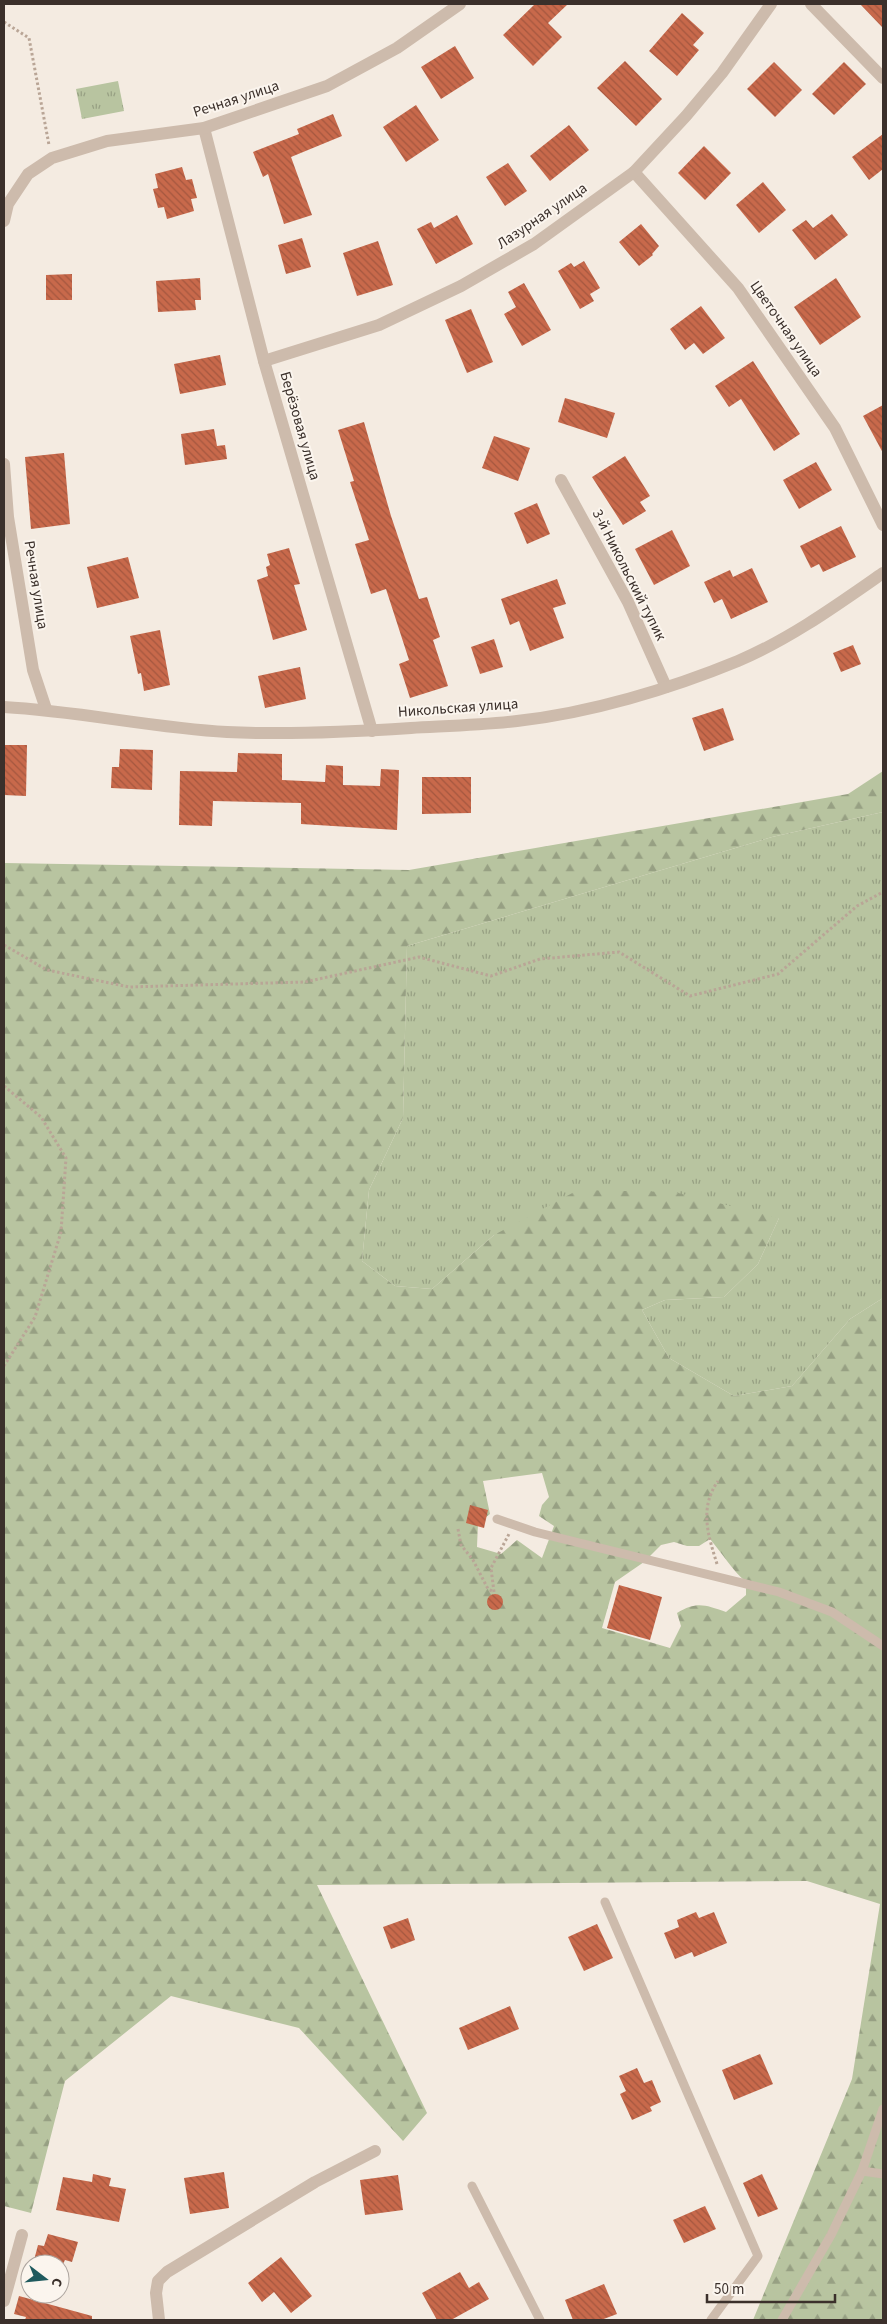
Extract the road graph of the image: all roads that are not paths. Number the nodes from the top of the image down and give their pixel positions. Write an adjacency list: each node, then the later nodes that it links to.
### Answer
1 (460, 4): 5 (street, Речная улица)
2 (771, 4): 6 (street, Лазурная улица)
3 (811, 4): 4 (street)
4 (883, 78)
5 (204, 128): 7 (street, Речная улица); 8 (street, Берёзовая улица)
6 (634, 172): 8 (street, Лазурная улица); 11 (street, Цветочная улица)
7 (4, 221)
8 (264, 361): 16 (street, Берёзовая улица)
9 (4, 464): 15 (street, Речная улица)
10 (561, 480): 13 (street, 3-й Никольский тупик)
11 (883, 525)
12 (883, 573): 13 (street, Никольская улица)
13 (666, 687): 16 (street, Никольская улица)
14 (4, 707): 15 (street, Никольская улица)
15 (46, 709): 16 (street, Никольская улица)
16 (372, 731)
17 (497, 1519): 18 (lane)
18 (883, 1646)
19 (605, 1902): 29 (lane)
20 (883, 2109): 22 (lane)
21 (375, 2151): 27 (street)
22 (862, 2171): 23 (lane); 30 (lane)
23 (883, 2174)
24 (472, 2186): 28 (lane)
25 (22, 2235): 26 (street)
26 (4, 2301)
27 (159, 2320)
28 (540, 2320)
29 (711, 2320)
30 (782, 2320)

